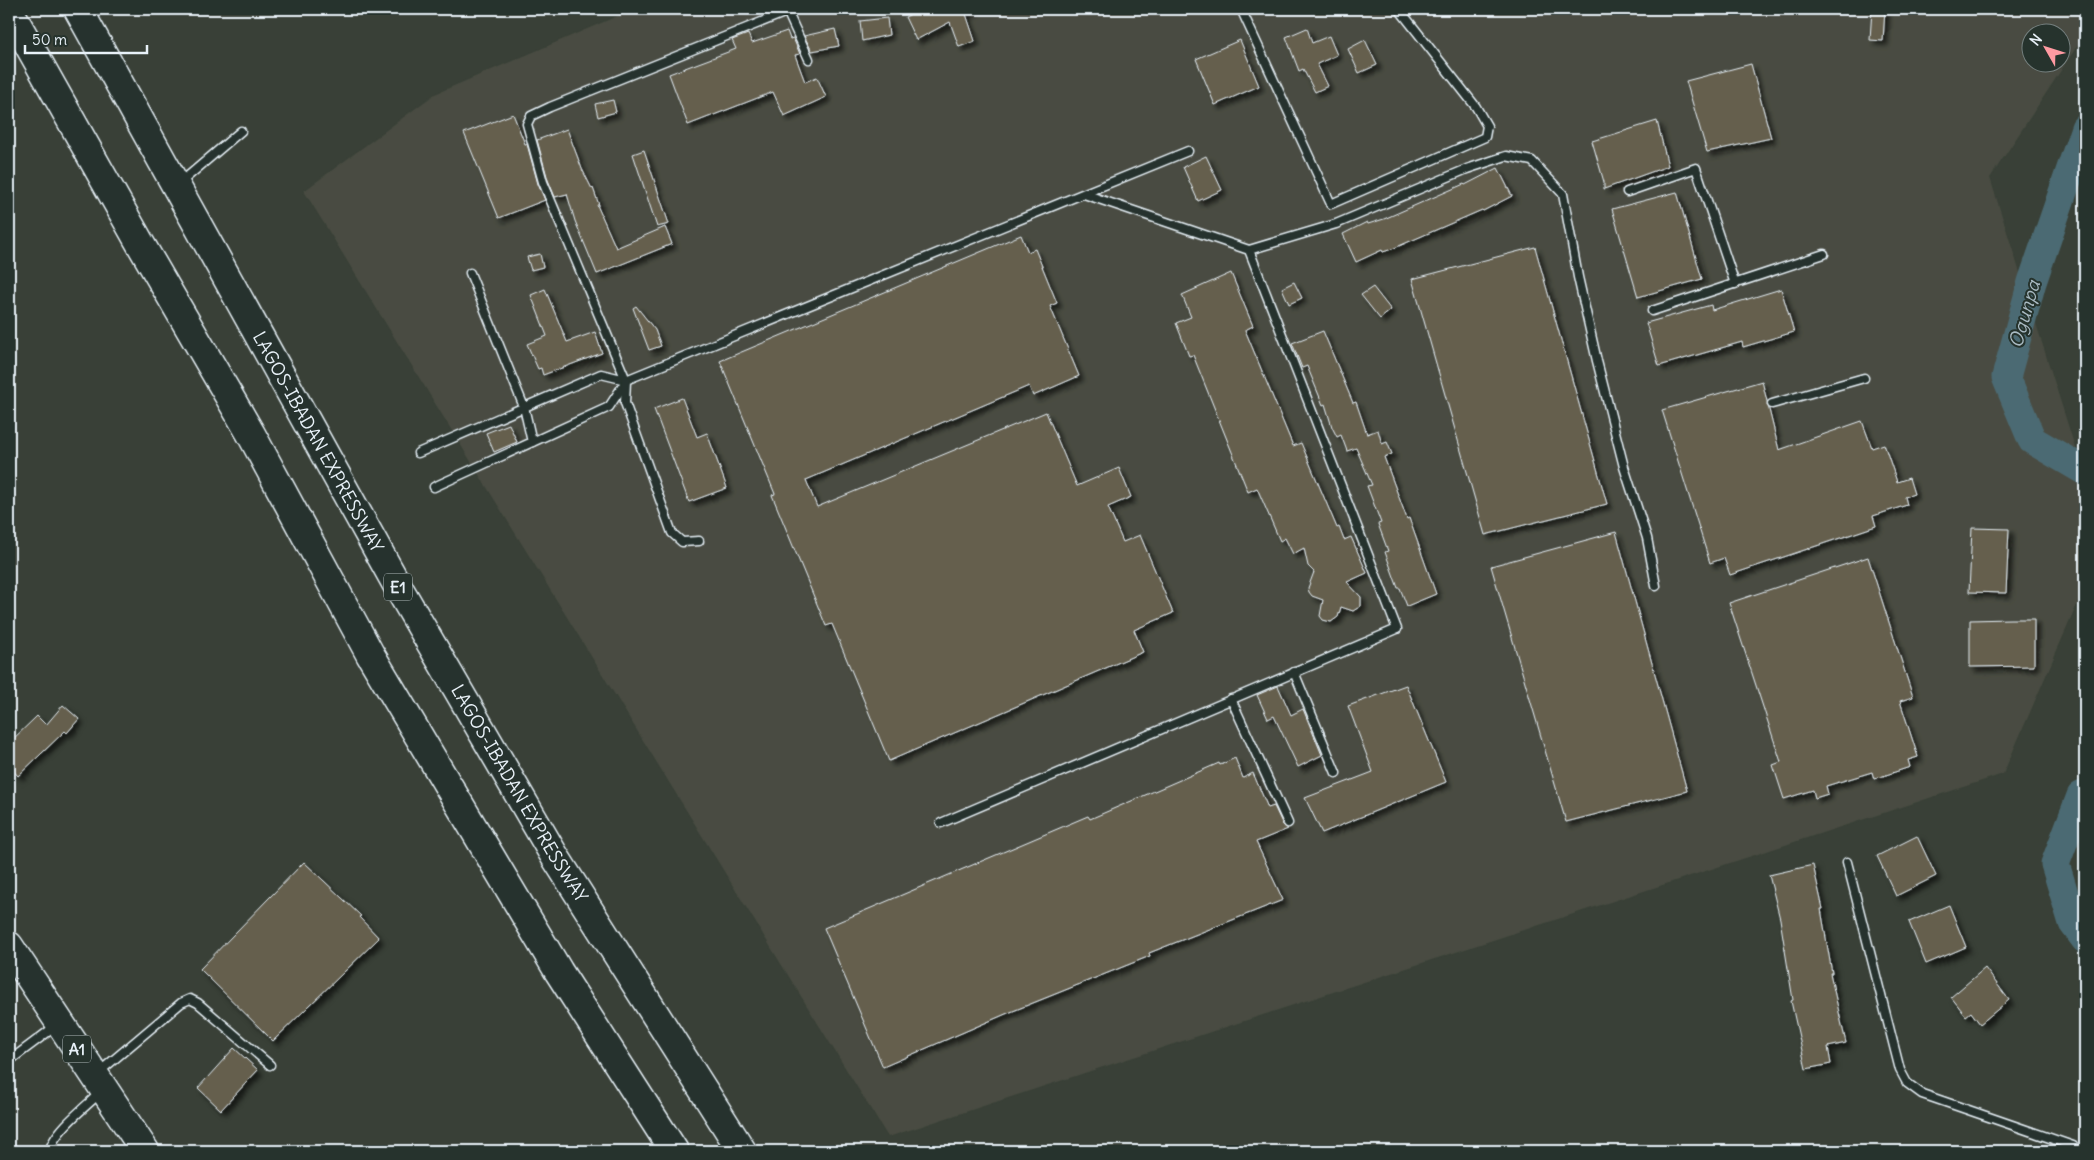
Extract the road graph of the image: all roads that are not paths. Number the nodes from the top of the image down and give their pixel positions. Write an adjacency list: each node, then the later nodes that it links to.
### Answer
1 (78, 9): 9 (highway, LAGOS-IBADAN EXPRESSWAY / E1)
2 (1242, 9): 3 (lane)
3 (1399, 9)
4 (9, 10): 38 (highway)
5 (790, 10): 6 (lane); 18 (lane)
6 (809, 58)
7 (241, 131): 9 (lane)
8 (1188, 151): 11 (lane)
9 (177, 186): 41 (highway, LAGOS-IBADAN EXPRESSWAY / E1)
10 (1628, 192): 15 (lane)
11 (1084, 194): 12 (lane); 18 (lane)
12 (1249, 250): 25 (lane); 26 (lane)
13 (1824, 254): 15 (lane)
14 (470, 273): 20 (lane)
15 (1735, 284): 16 (lane)
16 (1652, 311)
17 (1864, 378): 19 (lane)
18 (626, 380): 20 (lane); 21 (lane); 24 (lane)
19 (1772, 404)
20 (524, 407): 21 (lane); 22 (lane)
21 (532, 442): 23 (lane)
22 (418, 453)
23 (434, 487)
24 (699, 541)
25 (1656, 586)
26 (1294, 672): 27 (lane); 28 (lane)
27 (1232, 699): 29 (lane); 30 (lane)
28 (1336, 773)
29 (941, 823)
30 (1288, 823)
31 (1847, 862): 37 (lane)
32 (9, 946): 33 (highway, A1)
33 (60, 1023): 34 (lane); 36 (highway, A1)
34 (9, 1061)
35 (270, 1066): 36 (lane)
36 (99, 1082): 39 (lane); 40 (highway, A1)
37 (2073, 1146)
38 (669, 1148)
39 (50, 1151)
40 (145, 1151)
41 (742, 1151)

